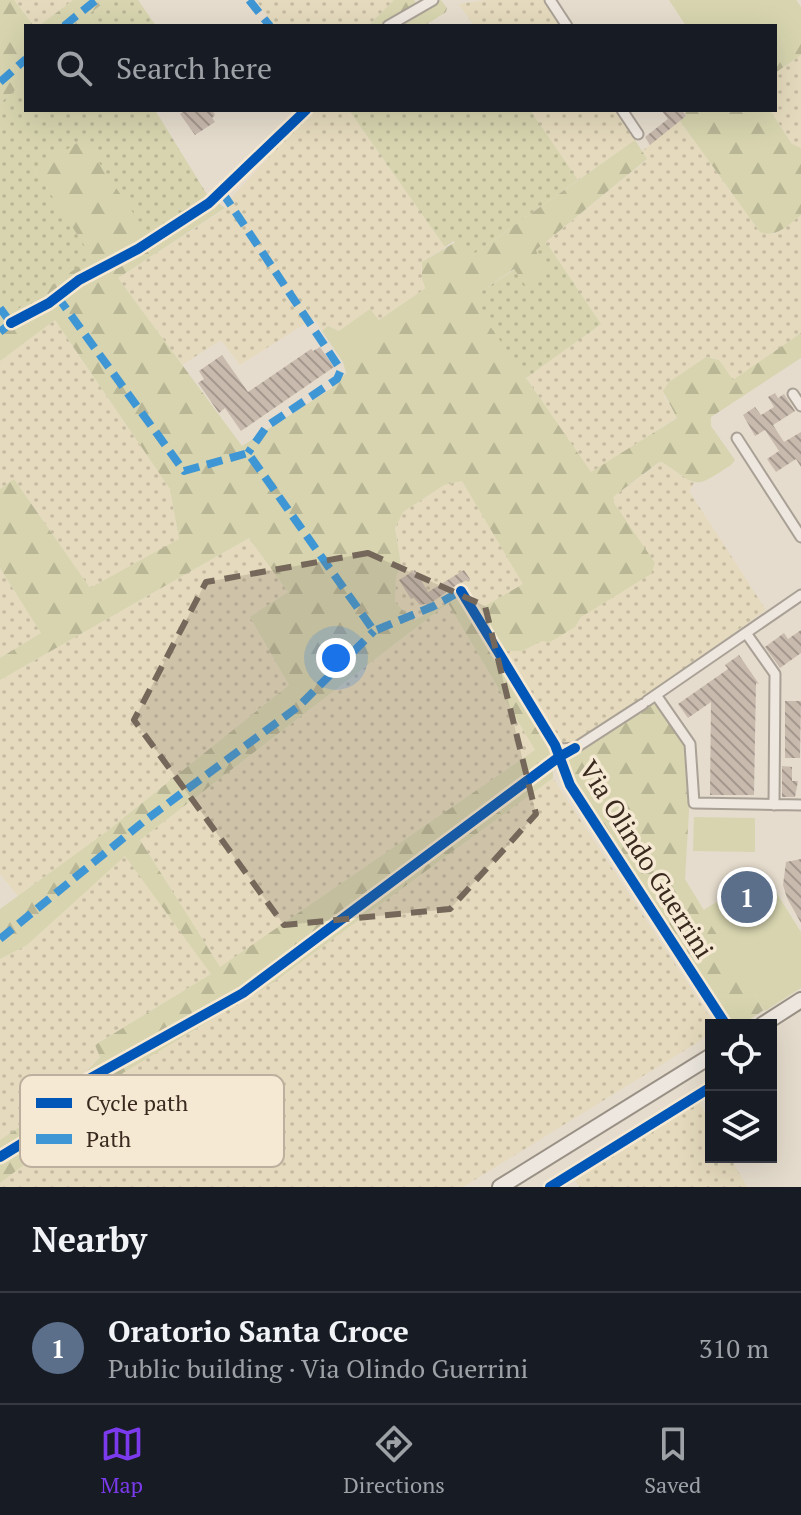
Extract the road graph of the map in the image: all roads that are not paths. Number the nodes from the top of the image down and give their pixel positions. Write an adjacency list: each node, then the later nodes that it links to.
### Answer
1 (433, 0): 3 (street)
2 (550, 0): 4 (street)
3 (391, 24)
4 (566, 24)
5 (304, 112): 8 (street)
6 (623, 112): 7 (street)
7 (638, 134)
8 (11, 323)
9 (793, 394): 10 (street)
10 (801, 406)
11 (737, 438): 12 (street)
12 (801, 537)
13 (461, 591): 17 (street, Via Olindo Guerrini)
14 (801, 595): 15 (street)
15 (746, 633): 16 (street); 18 (street)
16 (649, 700): 17 (street); 18 (street)
17 (555, 745): 21 (street, Via Olindo Guerrini)
18 (774, 805): 19 (street)
19 (801, 805)
20 (801, 1000): 22 (street)
21 (722, 1019)
22 (771, 1019)
23 (705, 1060): 24 (street)
24 (500, 1187)

